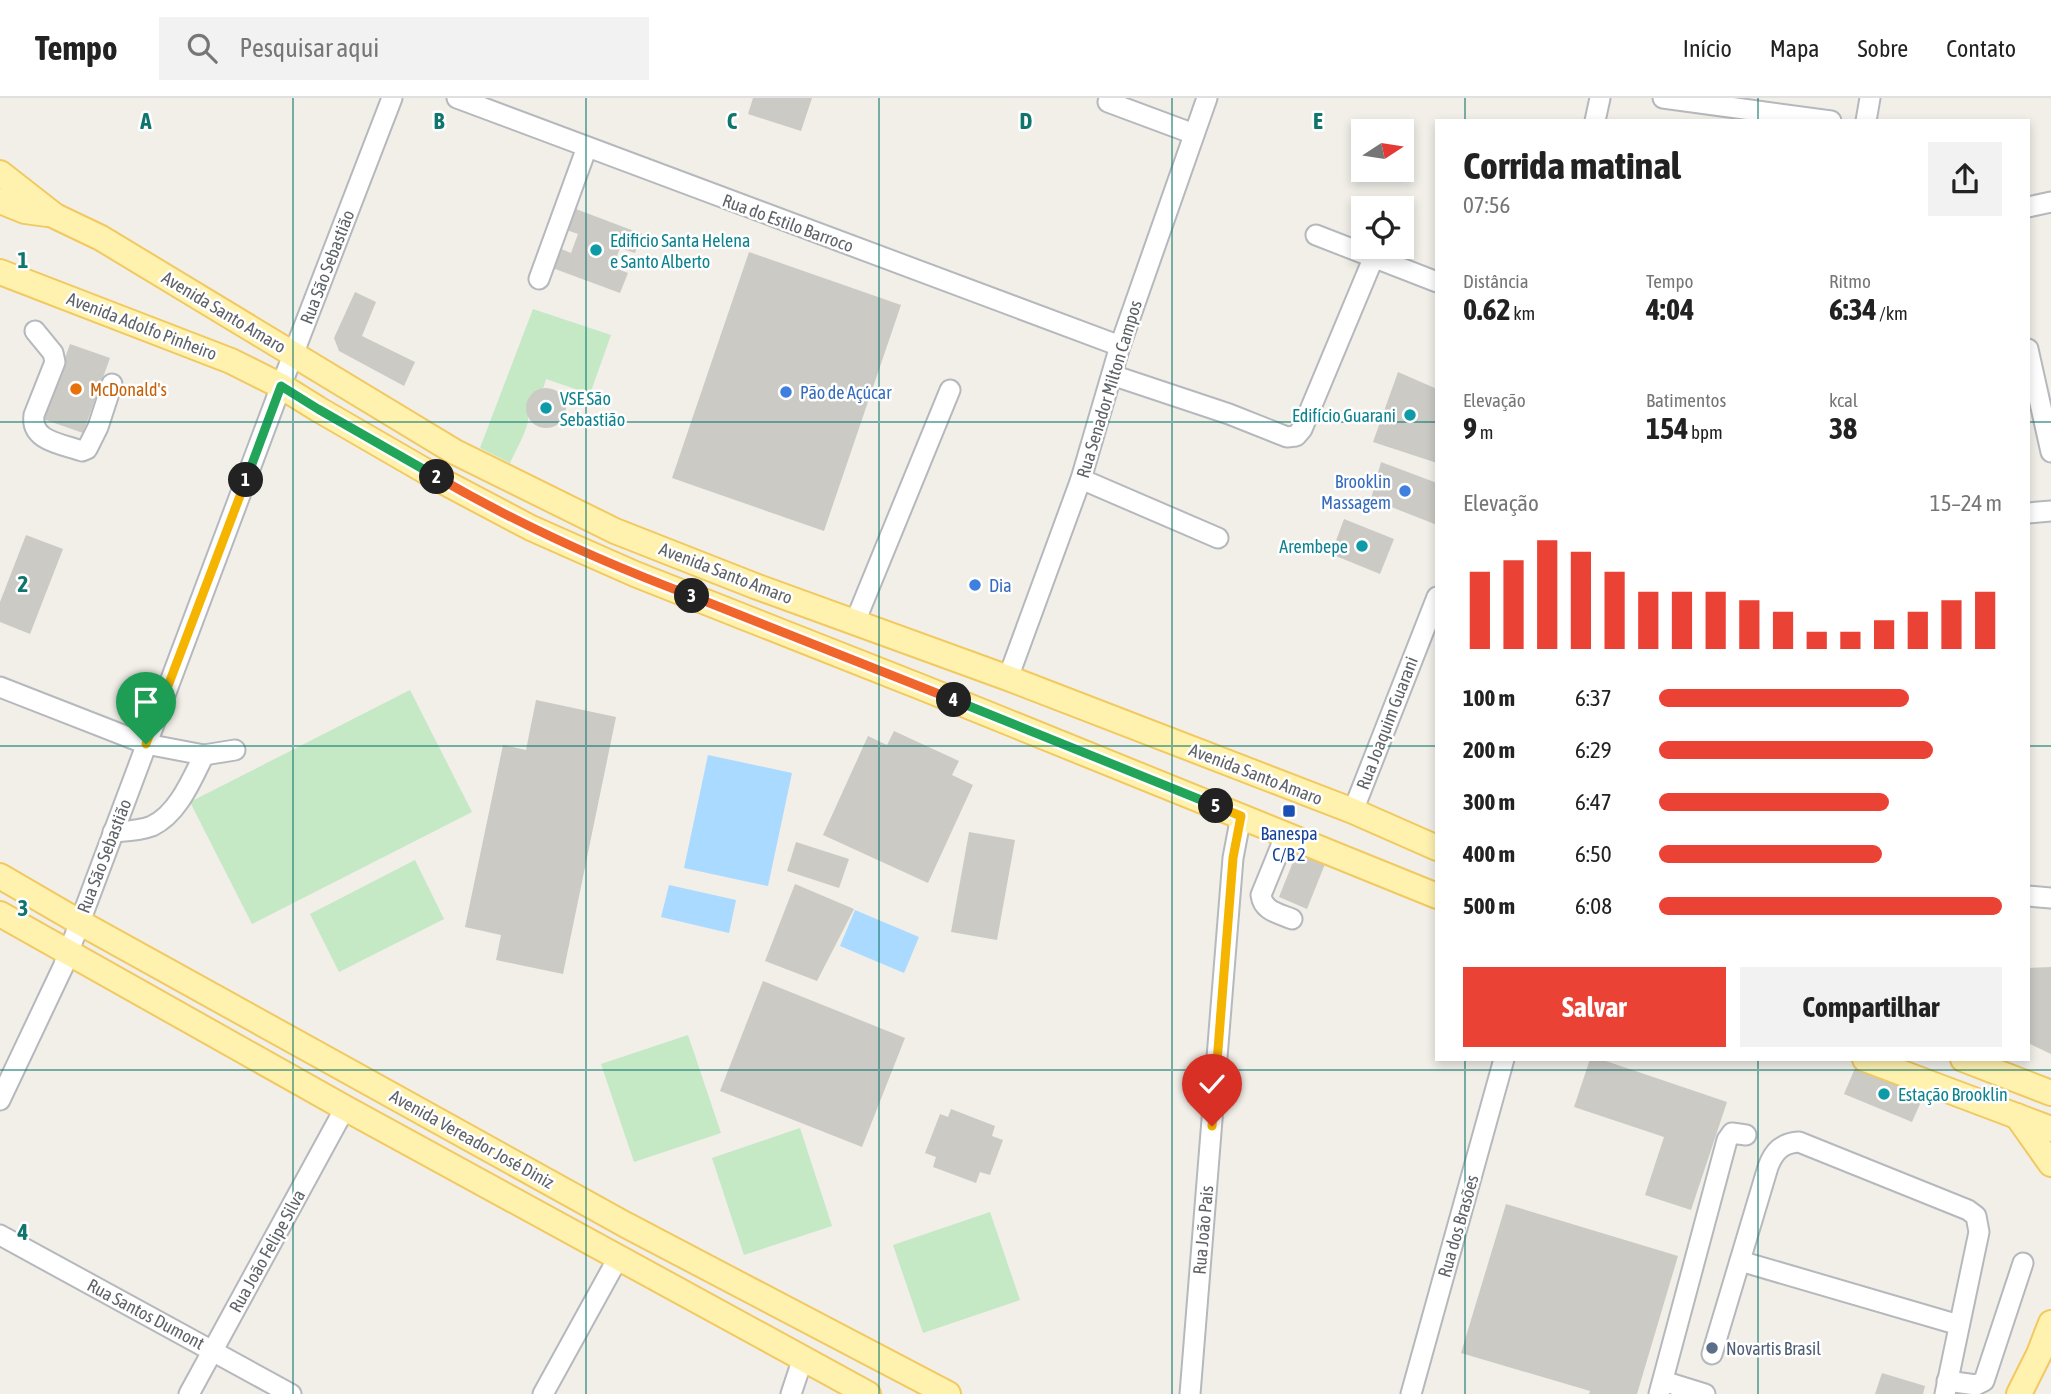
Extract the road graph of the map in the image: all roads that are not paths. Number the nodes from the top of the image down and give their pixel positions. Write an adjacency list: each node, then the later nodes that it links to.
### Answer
1 (392, 98): 27 (street, Rua São Sebastião)
2 (457, 98): 12 (street, Rua do Estilo Barroco)
3 (1207, 98): 11 (street, Rua Senador Milton Campos)
4 (1600, 98): 8 (street)
5 (1663, 98): 9 (street)
6 (1870, 98): 10 (street)
7 (1108, 102): 11 (street)
8 (1595, 119)
9 (1815, 119)
10 (1866, 119)
11 (1194, 134): 26 (street, Rua Senador Milton Campos)
12 (587, 147): 23 (street); 26 (street, Rua do Estilo Barroco)
13 (0, 173): 17 (main road, Avenida Santo Amaro)
14 (0, 201): 17 (main road, Avenida Santo Amaro)
15 (2051, 202): 16 (street)
16 (2030, 207)
17 (55, 216): 27 (main road, Avenida Santo Amaro)
18 (1315, 235): 19 (street)
19 (1351, 249)
20 (1373, 259): 29 (street)
21 (1376, 259): 24 (street)
22 (0, 272): 32 (main road, Avenida Adolfo Pinheiro)
23 (539, 279)
24 (1435, 281)
25 (35, 331): 31 (street)
26 (1120, 346): 29 (street, Rua Senador Milton Campos)
27 (294, 353): 32 (street, Rua São Sebastião); 40 (main road, Avenida Santo Amaro)
28 (2030, 353): 30 (street)
29 (1112, 376): 35 (street, Rua Senador Milton Campos)
30 (2044, 382): 34 (street)
31 (112, 384)
32 (281, 386): 43 (street, Rua São Sebastião); 47 (main road, Avenida Santo Amaro)
33 (950, 390): 40 (street)
34 (2051, 452)
35 (1081, 479): 38 (street); 41 (street, Rua Senador Milton Campos)
36 (2051, 512): 37 (street)
37 (2030, 513)
38 (1218, 538)
39 (1435, 602): 46 (street, Rua Joaquim Guarani)
40 (855, 622): 41 (main road, Avenida Santo Amaro)
41 (1007, 678): 46 (main road, Avenida Santo Amaro)
42 (0, 687): 43 (street)
43 (146, 744): 45 (street); 48 (street, Rua São Sebastião)
44 (235, 750): 45 (street)
45 (204, 755): 48 (street)
46 (1353, 811): 50 (main road, Avenida Santo Amaro)
47 (1241, 816): 49 (main road, Avenida Santo Amaro); 87 (street, Rua João Pais)
48 (113, 832): 57 (street, Rua São Sebastião)
49 (1286, 834): 52 (main road, Avenida Santo Amaro); 56 (street)
50 (1435, 847)
51 (0, 876): 57 (main road, Avenida Vereador José Diniz)
52 (1435, 895)
53 (2030, 896): 54 (street)
54 (2051, 898)
55 (0, 914): 58 (main road, Avenida Vereador José Diniz)
56 (1292, 919)
57 (79, 922): 58 (street, Rua São Sebastião); 86 (main road, Avenida Vereador José Diniz)
58 (68, 954): 63 (street, Rua São Sebastião); 64 (main road, Avenida Vereador José Diniz)
59 (1503, 1061): 88 (street, Rua dos Brasões)
60 (1870, 1061): 65 (main road)
61 (1968, 1061): 62 (main road)
62 (2051, 1093)
63 (0, 1100)
64 (345, 1108): 70 (main road, Avenida Vereador José Diniz); 75 (street, Rua João Felipe Silva)
65 (2017, 1115): 66 (main road); 68 (main road)
66 (2051, 1129)
67 (1746, 1135): 79 (street)
68 (2051, 1164)
69 (0, 1235): 75 (street, Rua Santos Dumont)
70 (618, 1258): 78 (main road, Avenida Vereador José Diniz); 83 (street)
71 (1740, 1261): 74 (street); 74 (street); 76 (street)
72 (2023, 1263): 80 (street)
73 (2051, 1323): 77 (main road)
74 (1959, 1325): 80 (street)
75 (212, 1350): 81 (street, Rua João Felipe Silva); 82 (street, Rua Santos Dumont)
76 (1713, 1354)
77 (2039, 1354): 90 (main road); 91 (main road)
78 (803, 1358): 84 (street); 85 (main road, Avenida Vereador José Diniz)
79 (1661, 1387): 89 (street)
80 (1946, 1388)
81 (189, 1394)
82 (290, 1394)
83 (542, 1394)
84 (791, 1394)
85 (868, 1394)
86 (948, 1394)
87 (1190, 1394)
88 (1411, 1394)
89 (1705, 1394)
90 (2019, 1394)
91 (2034, 1394)

